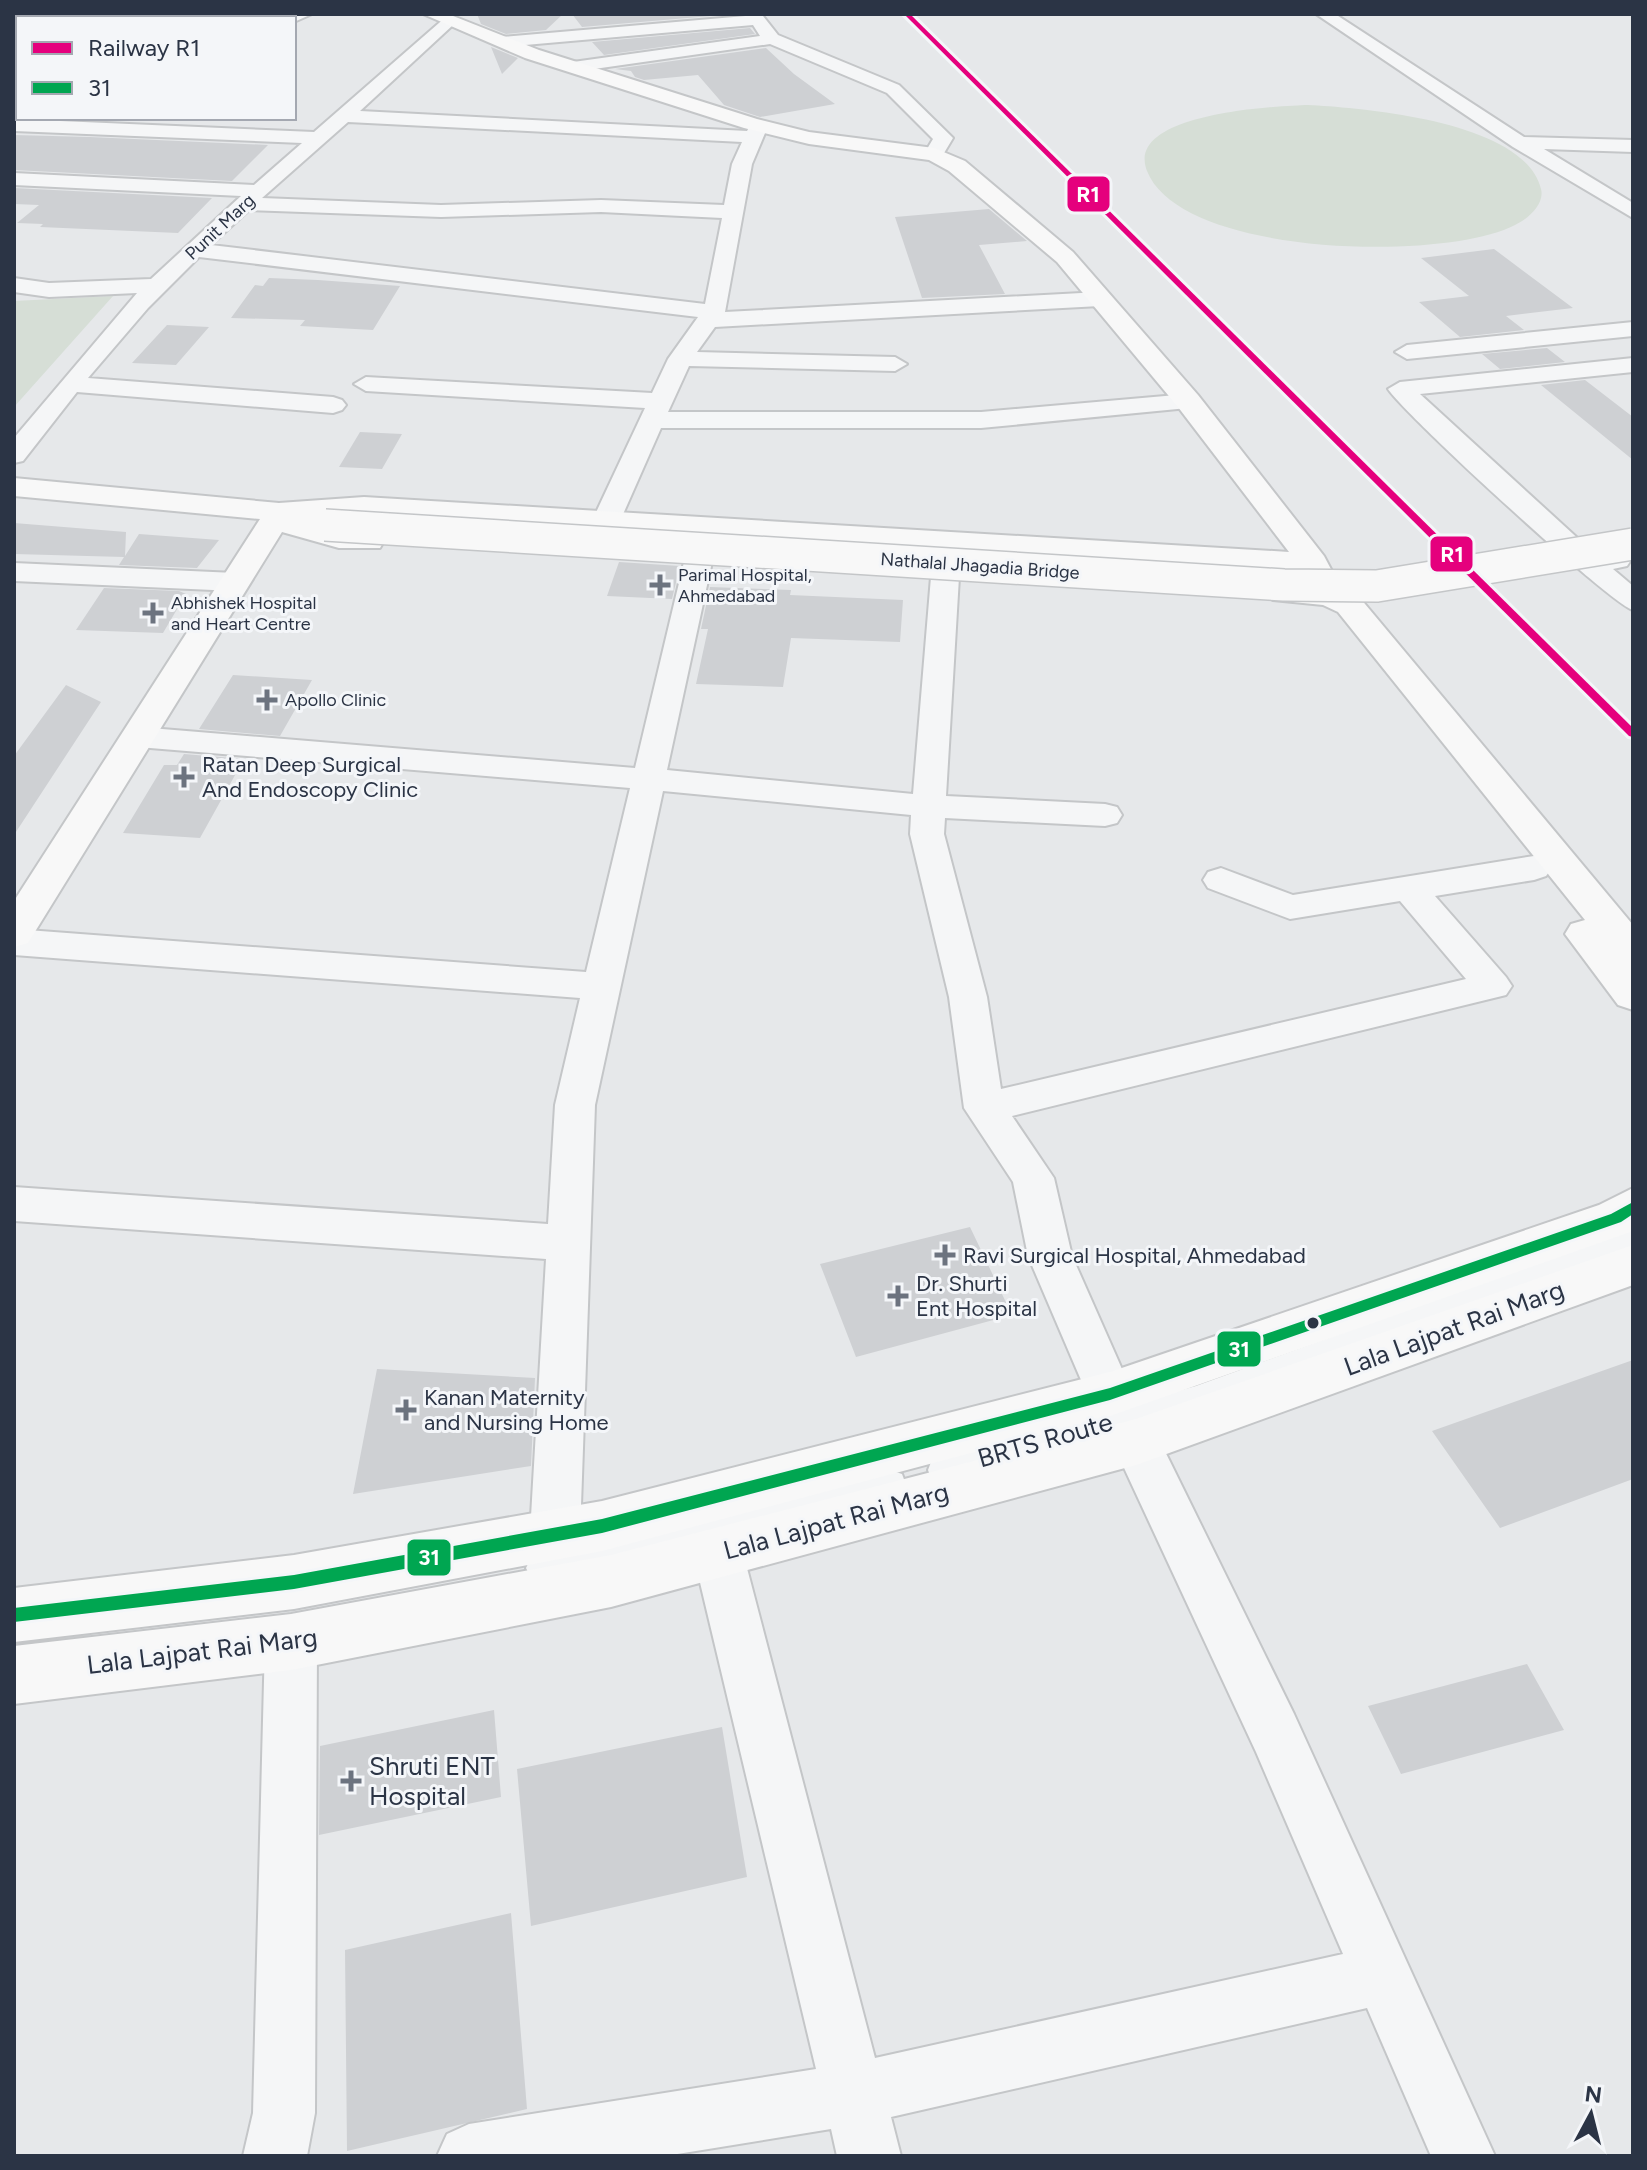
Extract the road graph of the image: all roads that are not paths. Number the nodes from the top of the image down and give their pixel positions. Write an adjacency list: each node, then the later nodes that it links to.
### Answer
1 (1324, 14): 11 (street)
2 (440, 18): 4 (street); 6 (street, Punit Marg)
3 (772, 39): 4 (street); 5 (street); 13 (street)
4 (502, 42): 5 (street)
5 (573, 67): 9 (street)
6 (342, 116): 9 (street); 10 (street, Punit Marg)
7 (163, 124): 8 (street); 10 (street)
8 (14, 125)
9 (757, 131): 13 (street); 16 (street)
10 (316, 138): 15 (street, Punit Marg)
11 (1520, 143): 12 (street); 17 (street)
12 (1633, 146)
13 (934, 154): 23 (street)
14 (14, 179): 15 (street)
15 (252, 198): 16 (street); 18 (street, Punit Marg)
16 (733, 212): 24 (street)
17 (1633, 212)
18 (195, 250): 20 (street, Punit Marg); 24 (street)
19 (14, 285): 21 (street)
20 (158, 285): 21 (street); 30 (street, Punit Marg)
21 (49, 290): 22 (street)
22 (14, 293)
23 (1100, 299): 24 (street); 32 (street)
24 (710, 316): 27 (street)
25 (1633, 329): 26 (street)
26 (1407, 352)
27 (680, 359): 28 (street); 34 (street)
28 (895, 364)
29 (1633, 365): 44 (street)
30 (71, 384): 33 (street); 35 (street, Punit Marg)
31 (366, 384): 34 (street)
32 (1188, 401): 34 (street); 47 (street)
33 (333, 405)
34 (655, 411): 39 (street)
35 (14, 455)
36 (14, 487): 37 (street)
37 (277, 516): 38 (street); 39 (street); 43 (street); 48 (street)
38 (328, 521): 40 (street, Nathalal Jhagadia Bridge); 41 (street, Nathalal Jhagadia Bridge, bridge)
39 (606, 521): 47 (street)
40 (1633, 533)
41 (1633, 544)
42 (1633, 557): 44 (street)
43 (698, 562): 46 (street); 51 (street)
44 (1590, 565): 49 (street)
45 (14, 572): 48 (street)
46 (945, 577): 47 (street); 52 (street)
47 (1321, 579): 54 (street); 59 (street)
48 (235, 582): 50 (street)
49 (1633, 601)
50 (138, 737): 51 (street); 57 (street)
51 (649, 779): 52 (street); 60 (street)
52 (928, 806): 53 (street); 62 (street)
53 (1105, 815)
54 (1534, 868): 56 (street); 61 (street)
55 (1221, 880): 56 (street)
56 (1408, 888): 62 (street)
57 (14, 933)
58 (14, 942): 60 (street)
59 (1633, 952)
60 (602, 986): 66 (street)
61 (1633, 995)
62 (984, 1108): 68 (street)
63 (14, 1204): 66 (street)
64 (1633, 1207): 68 (street)
65 (1633, 1237): 72 (lane, BRTS Route)
66 (568, 1243): 70 (street)
67 (1633, 1265): 69 (street, Lala Lajpat Rai Marg)
68 (1110, 1394): 70 (street)
69 (1136, 1442): 71 (street, Lala Lajpat Rai Marg); 78 (street)
70 (555, 1534): 73 (street)
71 (718, 1553): 75 (street, Lala Lajpat Rai Marg); 79 (street)
72 (520, 1572)
73 (14, 1615)
74 (228, 1625): 76 (lane)
75 (295, 1625): 77 (street, Lala Lajpat Rai Marg); 80 (street)
76 (58, 1645)
77 (14, 1675)
78 (1382, 1975): 79 (street); 83 (street)
79 (855, 2094): 81 (street); 82 (street)
80 (275, 2156)
81 (469, 2156)
82 (869, 2156)
83 (1463, 2156)

